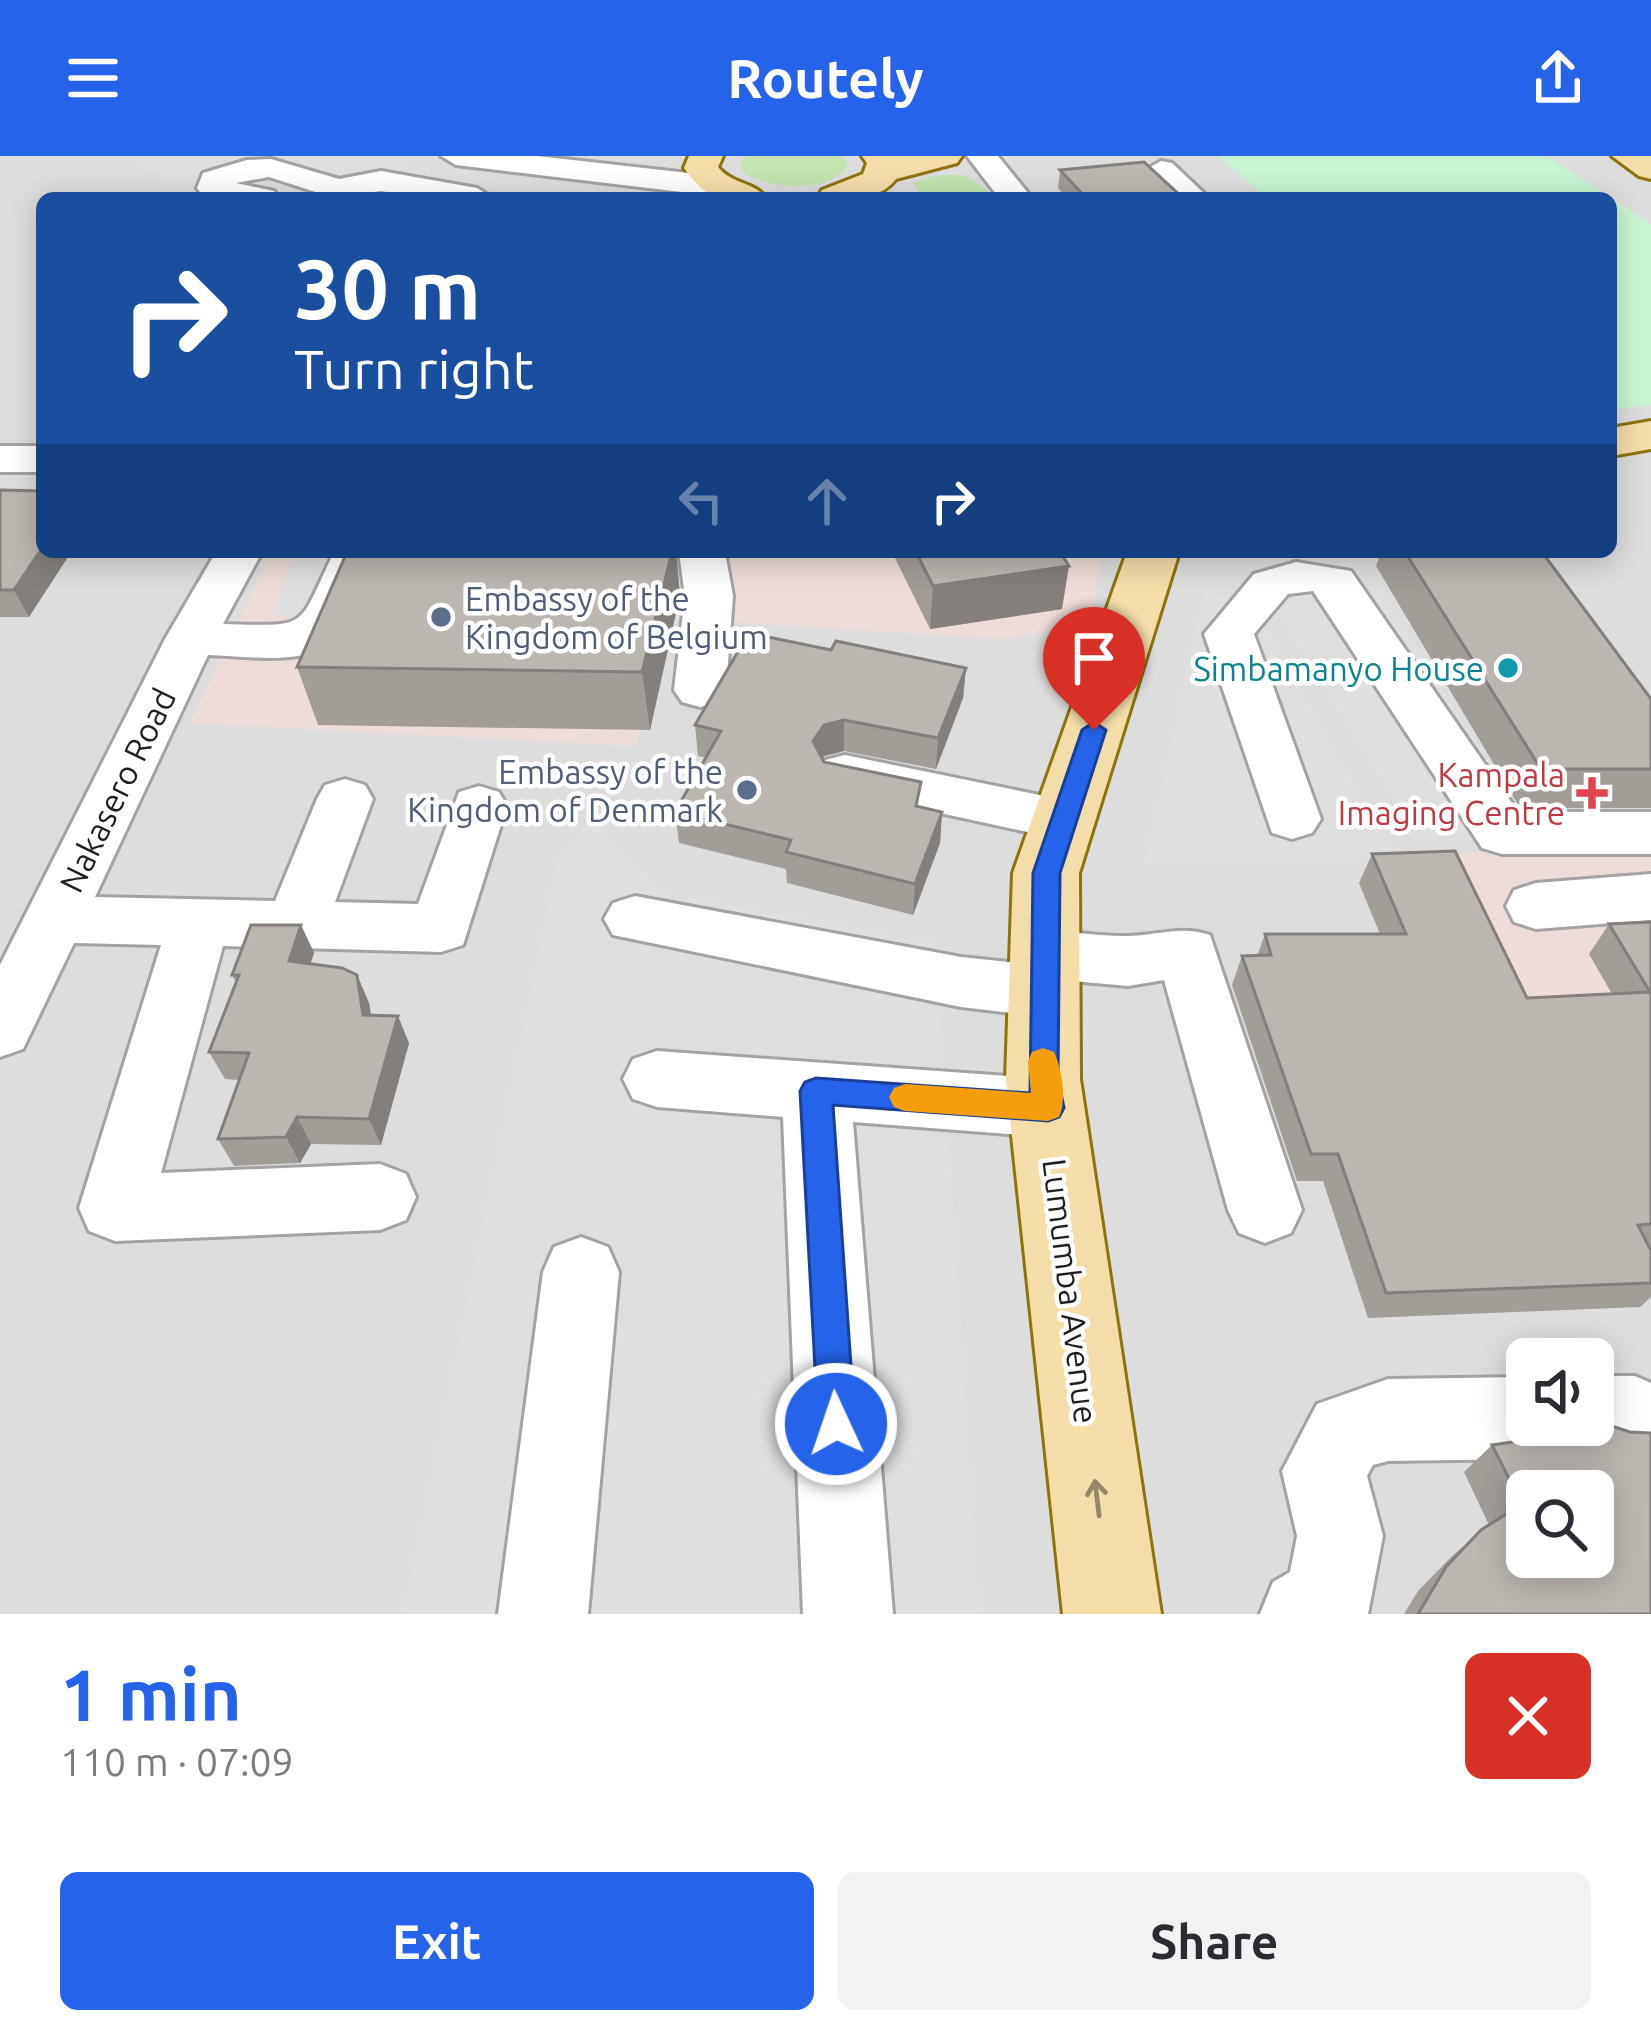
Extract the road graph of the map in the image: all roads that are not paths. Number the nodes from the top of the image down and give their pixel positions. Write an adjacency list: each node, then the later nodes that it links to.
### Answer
1 (456, 156): 7 (street)
2 (945, 156): 8 (main road)
3 (982, 156): 13 (street)
4 (1629, 156): 5 (main road)
5 (1651, 169)
6 (1161, 170): 14 (street)
7 (722, 182)
8 (863, 183)
9 (233, 192): 10 (street)
10 (343, 192)
11 (354, 192): 12 (street)
12 (443, 192)
13 (1011, 192)
14 (1185, 192)
15 (1651, 435): 16 (main road)
16 (1617, 441)
17 (0, 458): 18 (street)
18 (36, 459)
19 (1651, 461): 20 (main road)
20 (1617, 464)
21 (236, 558): 25 (street, Nakasero Road)
22 (354, 558): 25 (street)
23 (703, 558): 26 (street)
24 (1151, 558): 31 (main road, Lumumba Avenue)
25 (190, 639): 35 (street, Nakasero Road)
26 (700, 690)
27 (845, 774): 31 (street)
28 (345, 799): 38 (street)
29 (479, 806): 38 (street)
30 (1292, 819): 32 (street)
31 (1064, 820): 39 (main road, Lumumba Avenue)
32 (1651, 833)
33 (1651, 897): 34 (street)
34 (1536, 906)
35 (54, 919): 37 (street); 40 (street, Nakasero Road)
36 (634, 919): 39 (street)
37 (199, 922): 38 (street); 44 (street)
38 (296, 925)
39 (1045, 973): 43 (main road, Lumumba Avenue); 45 (street)
40 (0, 1030)
41 (657, 1078): 42 (street)
42 (816, 1091): 43 (street); 49 (street)
43 (1048, 1108): 50 (main road, Lumumba Avenue, one-way to 43)
44 (380, 1198)
45 (1265, 1210)
46 (581, 1272): 48 (street)
47 (1506, 1418): 51 (street)
48 (543, 1614)
49 (848, 1614)
50 (1112, 1614)
51 (1304, 1614)

